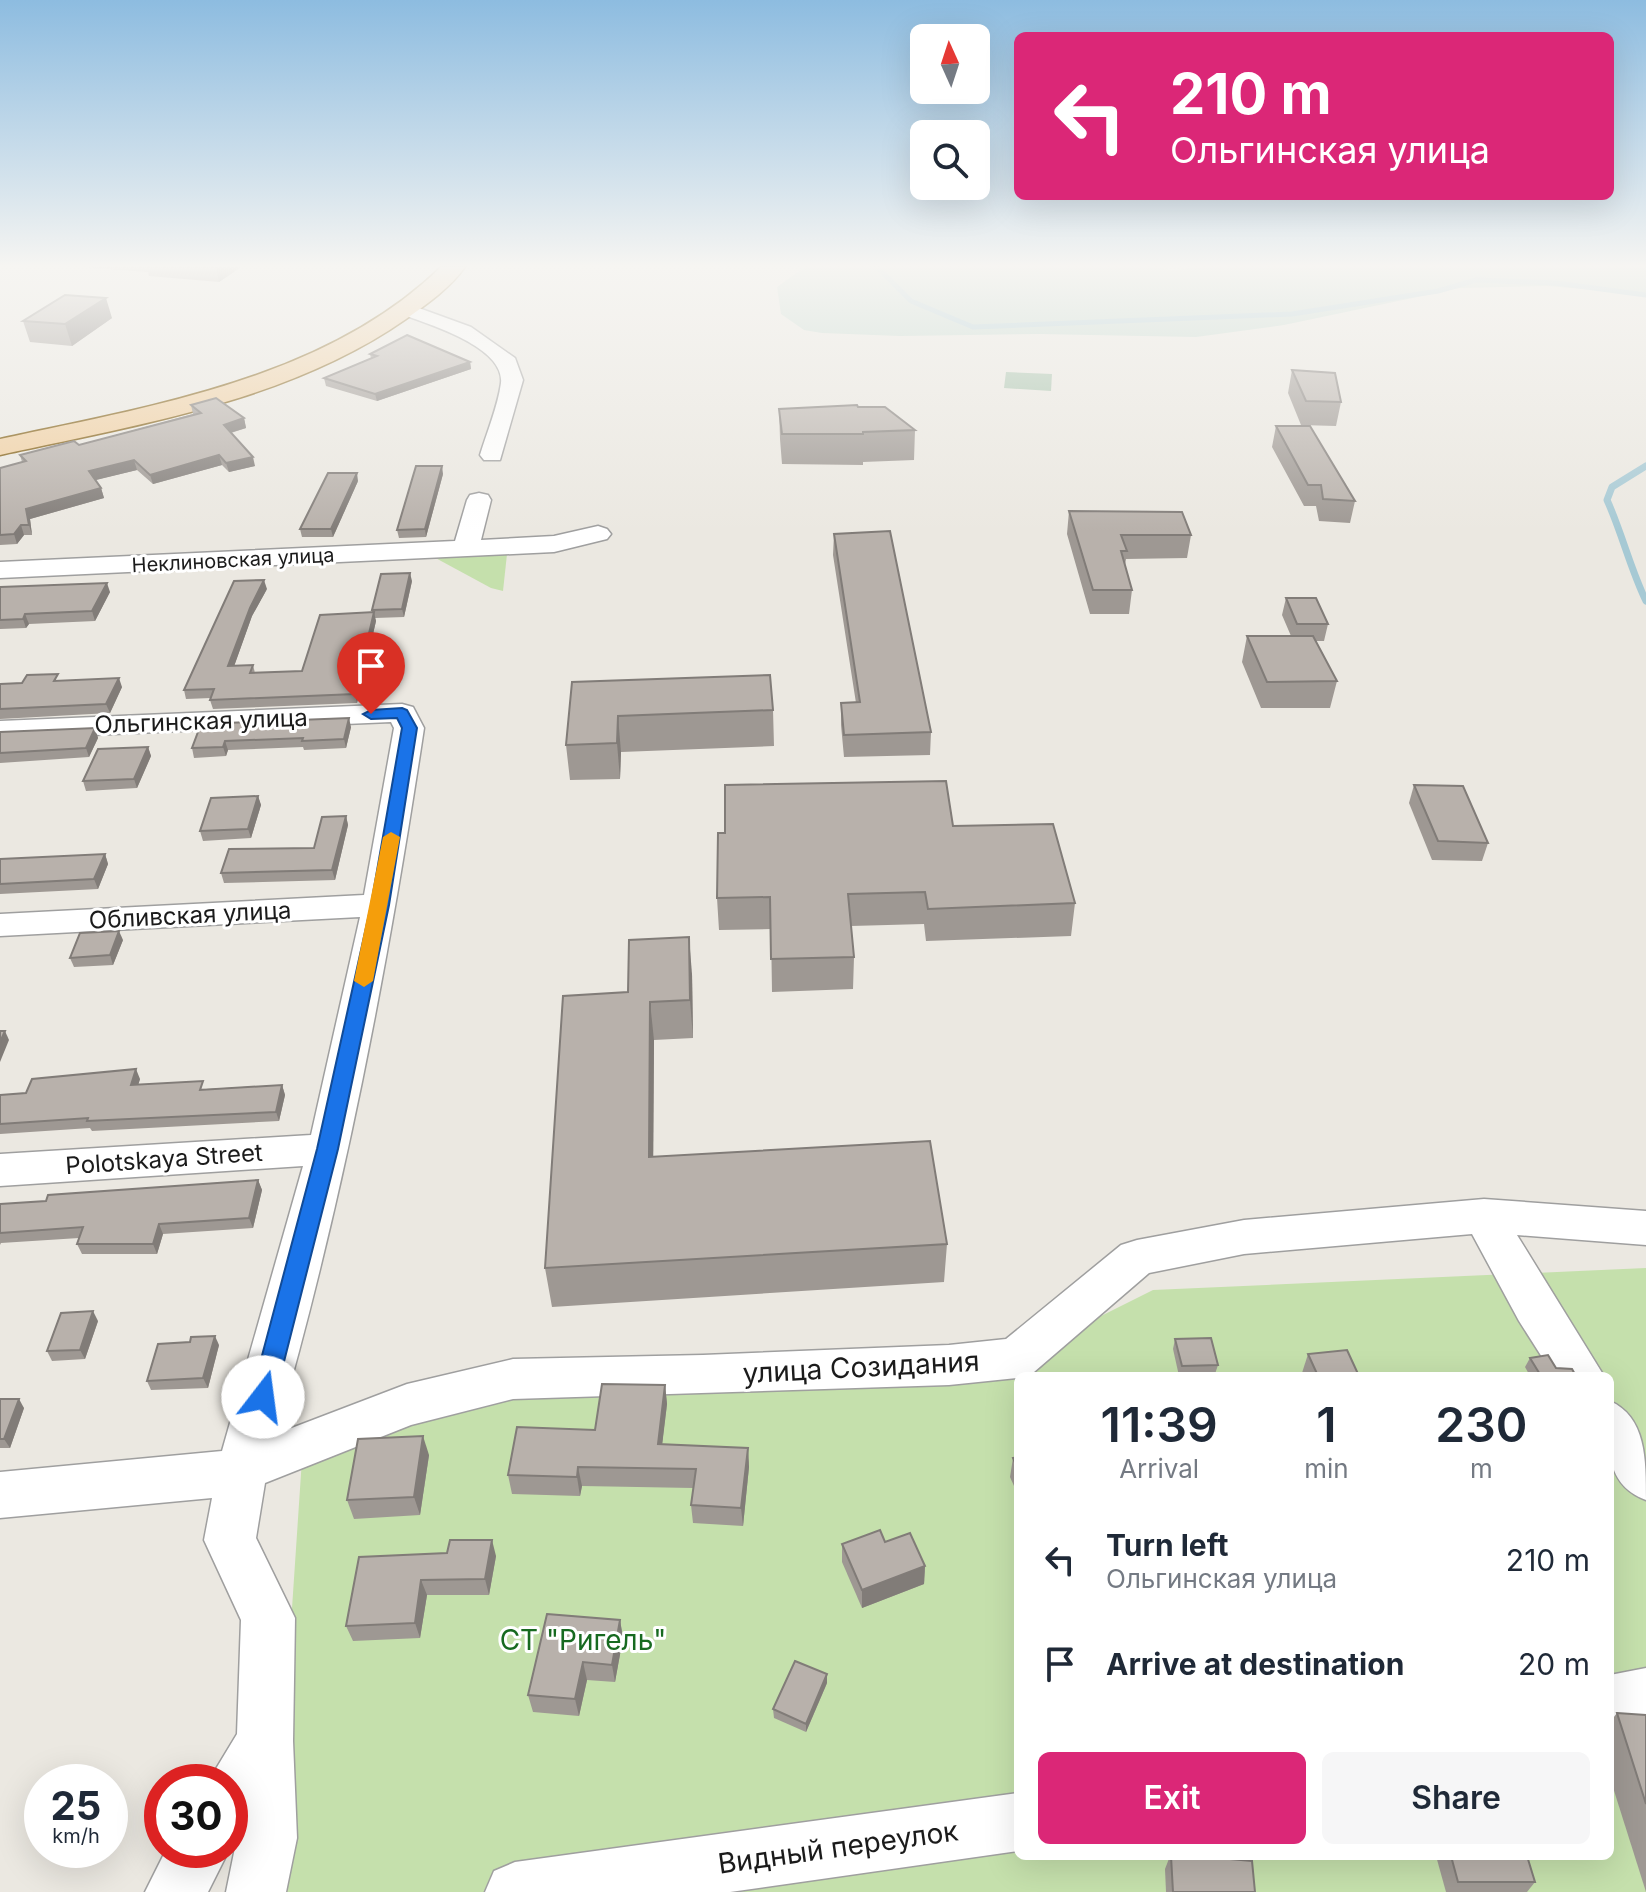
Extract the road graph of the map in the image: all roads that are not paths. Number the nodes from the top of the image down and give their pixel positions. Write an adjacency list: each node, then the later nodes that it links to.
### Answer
1 (275, 355): 4 (main road)
2 (322, 355): 5 (main road)
3 (501, 355): 6 (street)
4 (0, 431)
5 (0, 447)
6 (492, 455)
7 (479, 500): 9 (street)
8 (598, 534): 9 (street, Неклиновская улица)
9 (466, 549): 10 (street, Неклиновская улица)
10 (0, 570)
11 (0, 730): 12 (street, Ольгинская улица)
12 (380, 905): 13 (street, Обливская улица); 14 (street)
13 (0, 925)
14 (328, 1149): 15 (street, Polotskaya Street); 20 (street)
15 (0, 1170)
16 (1484, 1216): 17 (street, улица Созидания); 18 (street); 20 (street, улица Созидания)
17 (1646, 1228)
18 (1577, 1372)
19 (1614, 1428): 21 (street)
20 (243, 1470): 22 (street, улица Созидания); 25 (street)
21 (1646, 1477)
22 (0, 1495)
23 (1646, 1696): 24 (street)
24 (1614, 1702)
25 (265, 1741): 26 (street); 30 (street)
26 (248, 1769)
27 (1014, 1823): 31 (street, Видный переулок)
28 (189, 1868): 29 (street)
29 (175, 1892)
30 (256, 1892)
31 (515, 1892)

